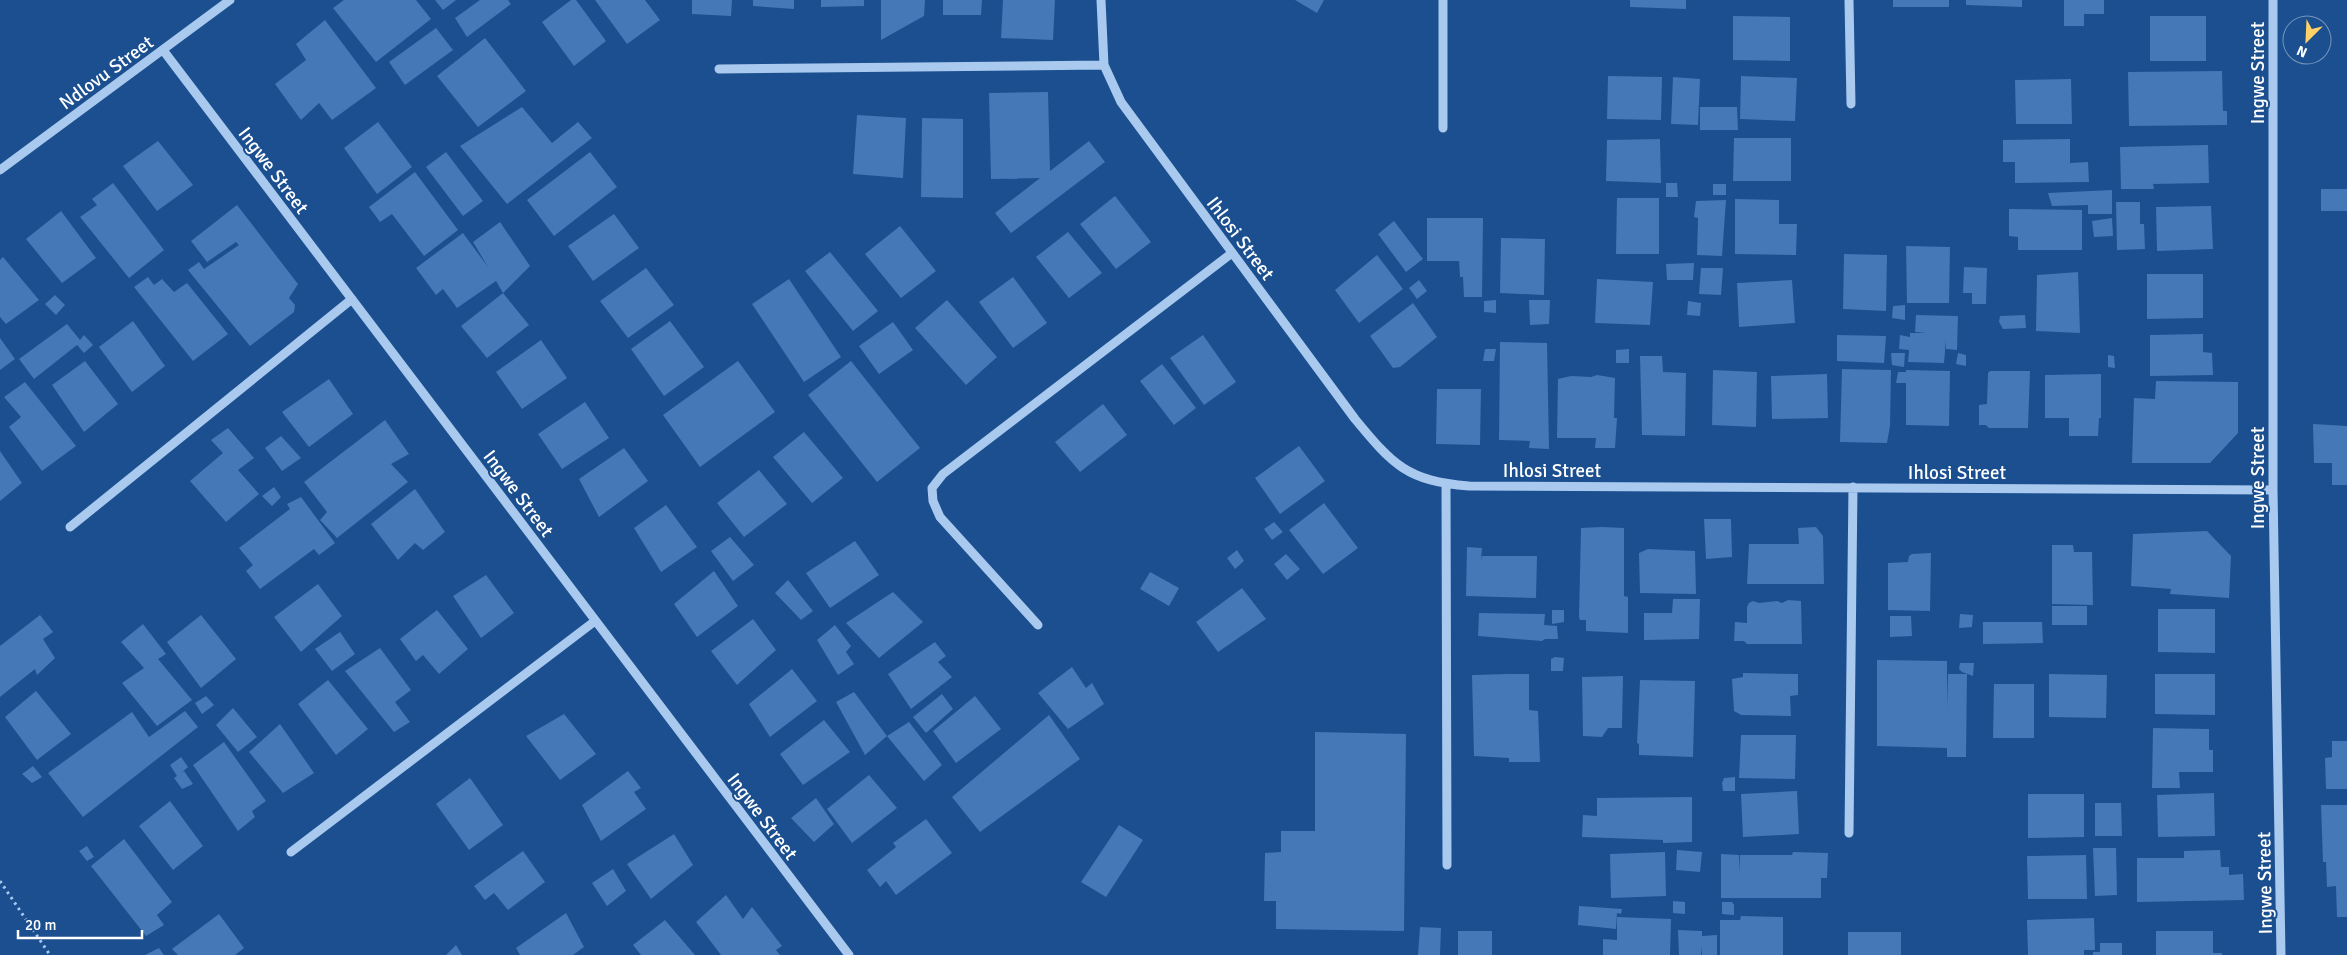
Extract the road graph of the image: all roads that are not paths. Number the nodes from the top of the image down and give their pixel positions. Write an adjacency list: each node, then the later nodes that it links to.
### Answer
1 (230, 0): 6 (street, Ndlovu Street)
2 (1101, 0): 7 (street, Ihlosi Street)
3 (1443, 0): 10 (street)
4 (1849, 0): 9 (street)
5 (2273, 0): 16 (street, Ingwe Street)
6 (163, 50): 11 (street, Ndlovu Street); 13 (street, Ingwe Street)
7 (1104, 64): 8 (street); 12 (street, Ihlosi Street)
8 (719, 69)
9 (1851, 104)
10 (1443, 128)
11 (0, 170)
12 (1232, 253): 14 (street, Ihlosi Street); 19 (street)
13 (352, 299): 17 (street); 18 (street, Ingwe Street)
14 (1446, 484): 15 (street, Ihlosi Street); 22 (street)
15 (1853, 488): 16 (street, Ihlosi Street); 20 (street)
16 (2273, 490): 24 (street, Ingwe Street)
17 (70, 527)
18 (595, 621): 21 (street); 23 (street, Ingwe Street)
19 (1038, 625)
20 (1849, 833)
21 (292, 852)
22 (1447, 866)
23 (845, 954)
24 (2282, 955)

